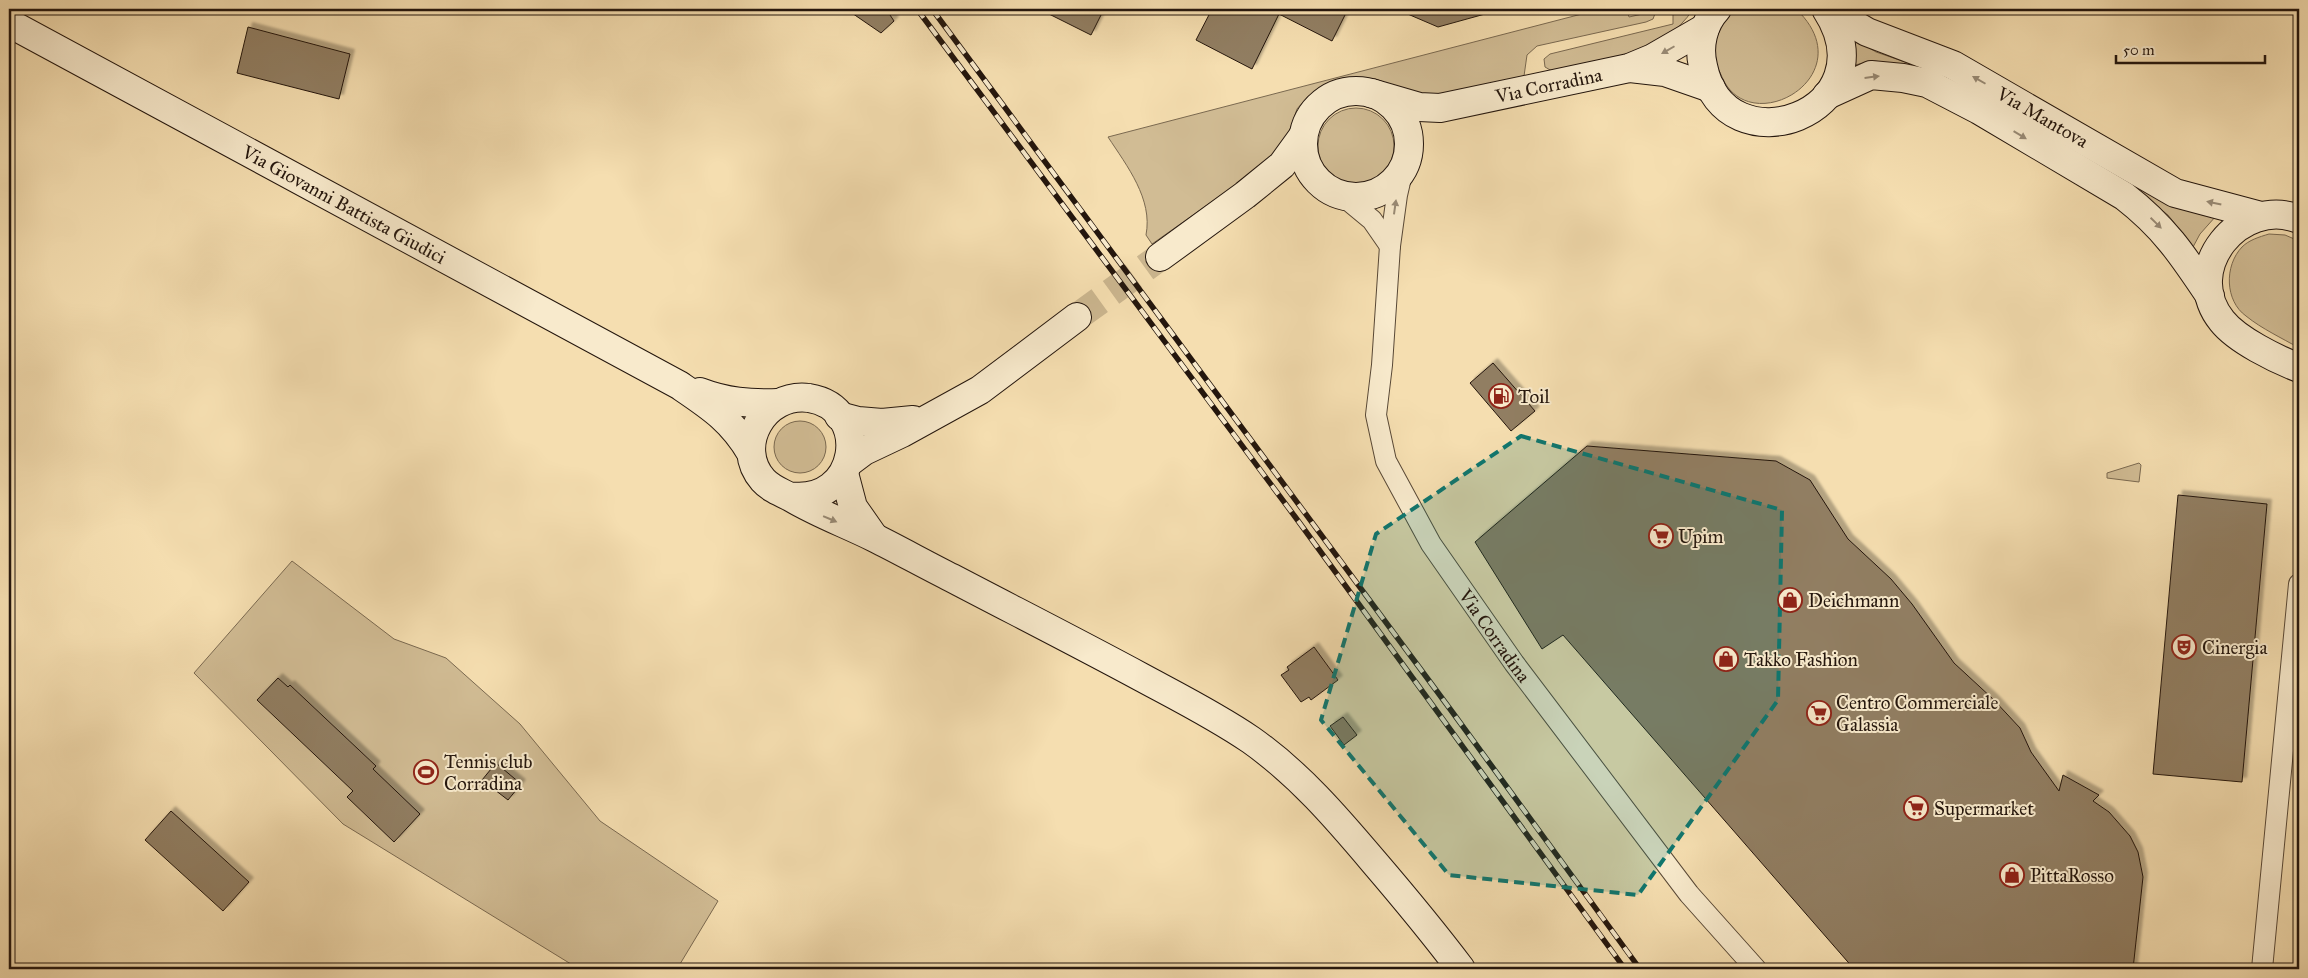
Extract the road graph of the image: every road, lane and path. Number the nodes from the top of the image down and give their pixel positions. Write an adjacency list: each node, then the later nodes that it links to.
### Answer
1 (1827, 9): 7 (main road, Via Mantova); 13 (main road, Via Mantova, one-way to 1)
2 (1711, 18): 4 (main road, Via Corradina, one-way to 4); 5 (main road, Via Mantova)
3 (9, 23): 20 (main road, Via Giovanni Battista Giudici)
4 (1629, 68): 5 (main road, Via Corradina); 8 (main road, Via Corradina)
5 (1711, 88): 7 (main road, Via Mantova)
6 (1371, 93): 8 (main road, Via Corradina); 9 (main road); 10 (main road)
7 (1827, 95): 17 (main road, Via Mantova, one-way to 17)
8 (1470, 103): 10 (main road, Via Corradina)
9 (1303, 136): 11 (main road); 12 (main road)
10 (1406, 160): 11 (main road); 15 (street, Via Corradina, one-way to 10)
11 (1333, 191): 12 (main road); 15 (street)
12 (1245, 195): 16 (main road)
13 (2261, 216): 14 (main road, Via Mantova); 17 (main road, Via Mantova)
14 (2299, 220)
15 (1390, 246): 31 (street, Via Corradina)
16 (1160, 257)
17 (2210, 296): 19 (main road, Via Mantova)
18 (1077, 317): 23 (main road, Via Giovanni Battista Giudici)
19 (2297, 372)
20 (679, 385): 21 (main road, Via Giovanni Battista Giudici); 24 (main road, Via Giovanni Battista Giudici)
21 (778, 403): 22 (main road, Via Giovanni Battista Giudici); 24 (main road, Via Giovanni Battista Giudici)
22 (839, 416): 23 (main road, Via Giovanni Battista Giudici); 25 (main road, Via Giovanni Battista Giudici)
23 (922, 420): 25 (main road, Via Giovanni Battista Giudici)
24 (751, 453): 26 (main road, Via Giovanni Battista Giudici)
25 (846, 468): 26 (main road, Via Giovanni Battista Giudici); 27 (main road, Via Giovanni Battista Giudici)
26 (788, 496): 27 (main road, Via Giovanni Battista Giudici, one-way to 27)
27 (874, 537): 30 (main road)
28 (2299, 584): 29 (street)
29 (2298, 622): 32 (street)
30 (1461, 969)
31 (1756, 969)
32 (2262, 969)

